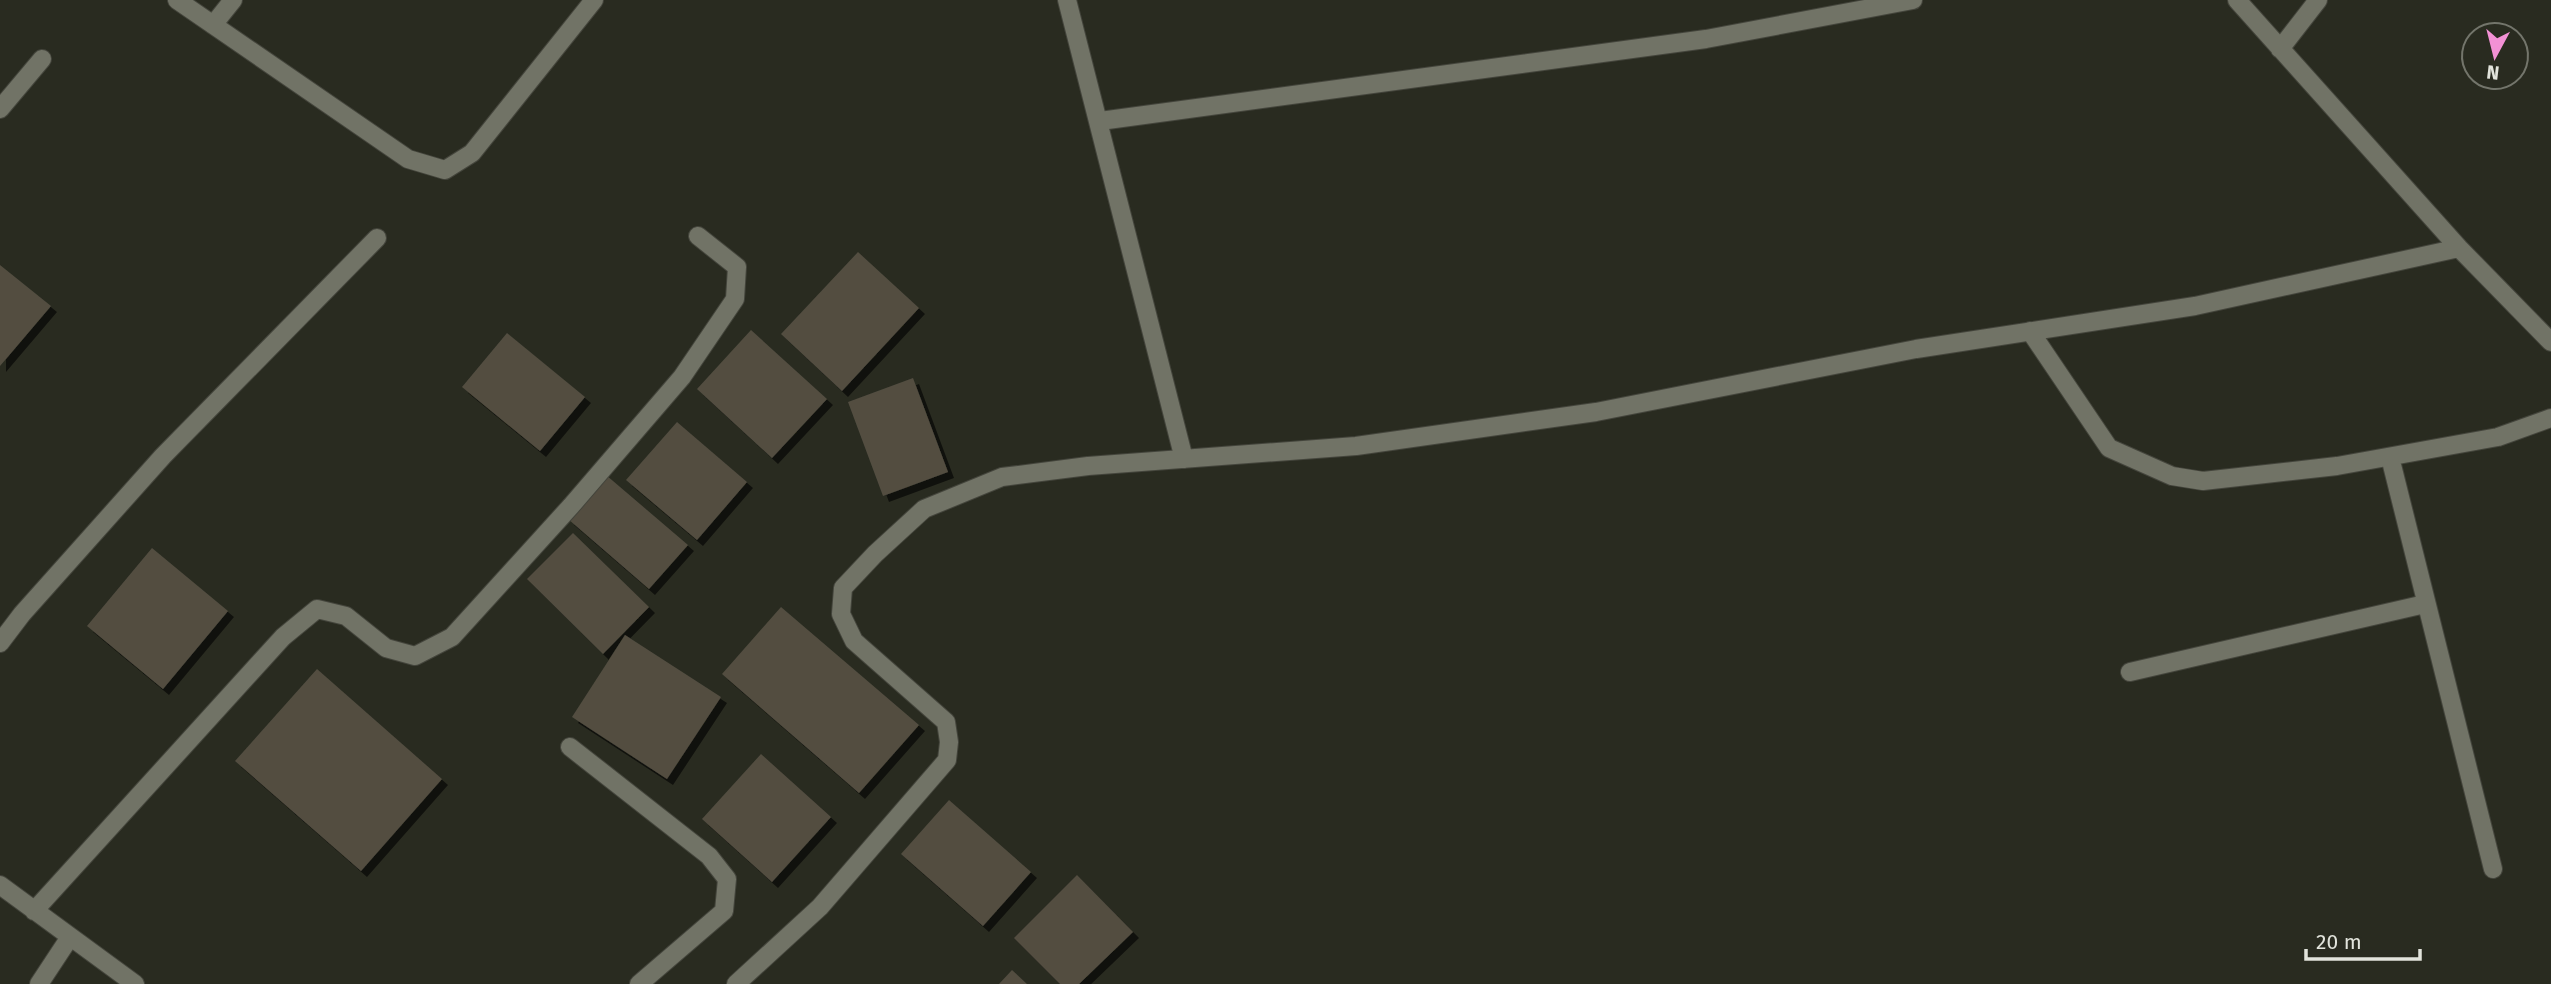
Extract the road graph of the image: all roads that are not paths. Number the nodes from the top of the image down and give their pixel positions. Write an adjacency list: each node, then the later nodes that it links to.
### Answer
1 (177, 0): 8 (street)
2 (233, 0): 8 (street)
3 (594, 0): 8 (street)
4 (1067, 0): 12 (street)
5 (1913, 0): 12 (street)
6 (2237, 0): 9 (street)
7 (2318, 0): 9 (street)
8 (213, 25)
9 (2280, 49): 15 (street)
10 (42, 59): 11 (street)
11 (0, 109)
12 (1100, 121): 20 (street)
13 (698, 236): 27 (street)
14 (377, 237): 22 (street)
15 (2459, 248): 16 (street); 17 (street)
16 (2030, 331): 19 (street); 20 (street)
17 (2551, 342)
18 (2551, 418): 19 (street)
19 (2390, 457): 21 (street)
20 (1184, 458): 32 (street)
21 (2426, 604): 23 (street); 25 (street)
22 (0, 642)
23 (2130, 672)
24 (570, 747): 31 (street)
25 (2493, 869)
26 (0, 885): 27 (street)
27 (34, 911): 28 (street)
28 (70, 937): 29 (street); 30 (street)
29 (38, 984)
30 (135, 984)
31 (639, 984)
32 (736, 984)

